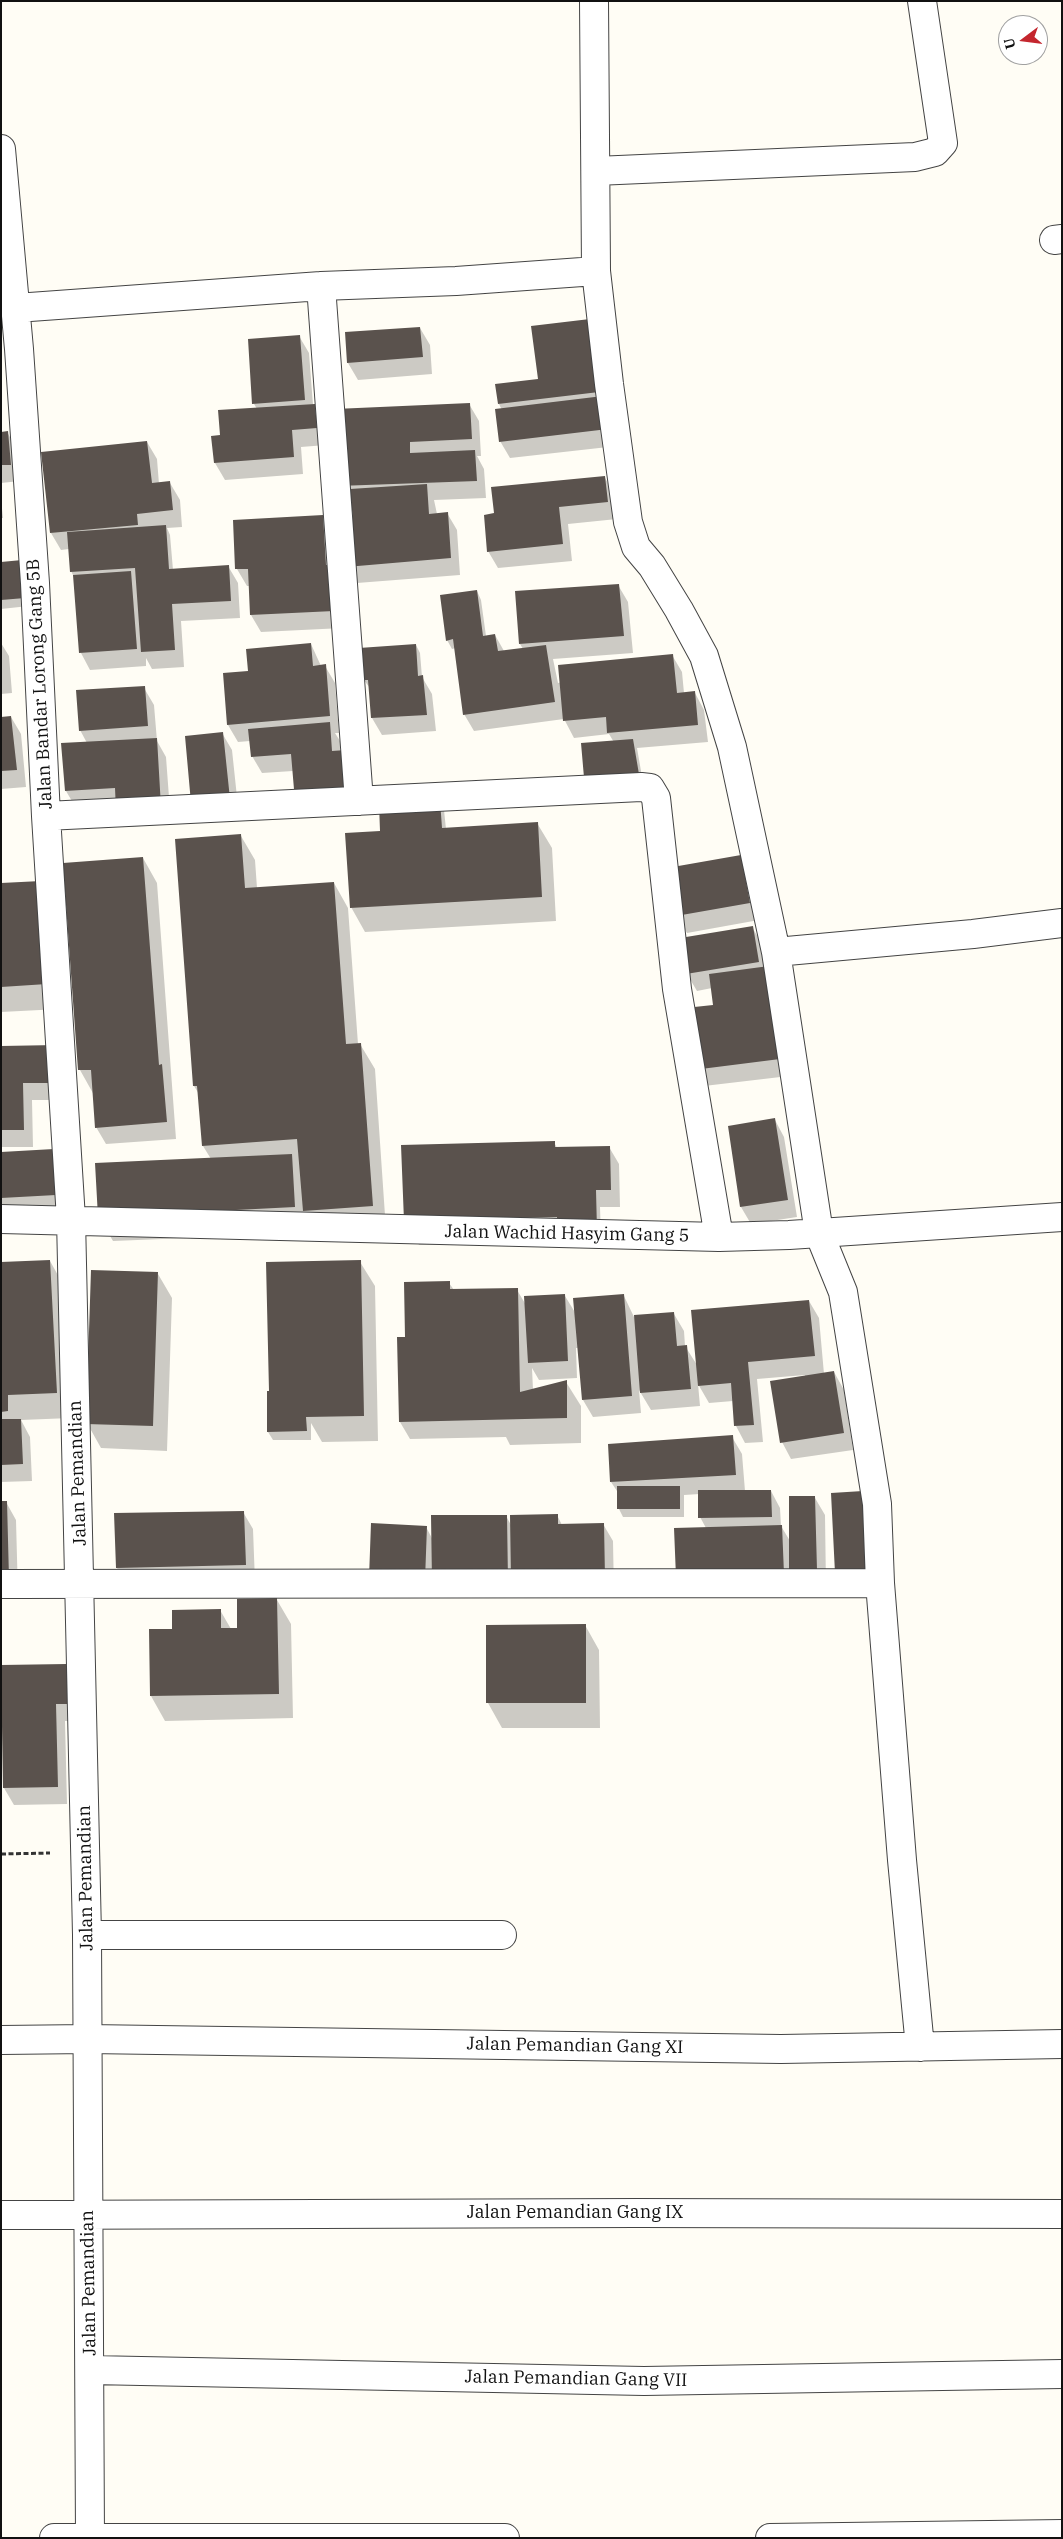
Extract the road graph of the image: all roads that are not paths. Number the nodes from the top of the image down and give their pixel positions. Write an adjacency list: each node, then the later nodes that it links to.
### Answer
1 (594, 1): 4 (street)
2 (922, 1): 4 (street)
3 (1, 149): 5 (street, Jalan Bandar Lorong Gang 5B)
4 (596, 171): 6 (street)
5 (4, 230): 8 (street, Jalan Bandar Lorong Gang 5B)
6 (596, 271): 7 (street); 12 (street)
7 (321, 286): 8 (street); 9 (street)
8 (16, 308): 10 (street, Jalan Bandar Lorong Gang 5B)
9 (359, 801): 10 (street); 17 (street)
10 (46, 816): 15 (street, Jalan Bandar Lorong Gang 5B)
11 (1062, 923): 12 (street)
12 (776, 952): 16 (street)
13 (1062, 1217): 16 (street, Jalan Wachid Hasyim Gang 5)
14 (1, 1219): 15 (street, Jalan Wachid Hasyim Gang 5)
15 (71, 1219): 17 (street, Jalan Wachid Hasyim Gang 5); 20 (street, Jalan Pemandian)
16 (820, 1233): 17 (street, Jalan Wachid Hasyim Gang 5); 18 (street)
17 (719, 1237)
18 (880, 1583): 20 (street); 26 (street)
19 (1, 1584): 20 (street)
20 (81, 1585): 21 (street, Jalan Pemandian)
21 (87, 1935): 22 (street); 23 (street, Jalan Pemandian)
22 (502, 1935)
23 (88, 2039): 24 (street, Jalan Pemandian Gang XI); 26 (street, Jalan Pemandian Gang XI); 29 (street, Jalan Pemandian)
24 (1, 2040)
25 (1062, 2044): 26 (street, Jalan Pemandian Gang XI)
26 (920, 2047)
27 (1062, 2214): 29 (street, Jalan Pemandian Gang IX)
28 (1, 2215): 29 (street, Jalan Pemandian Gang IX)
29 (88, 2215): 30 (street, Jalan Pemandian)
30 (91, 2370): 31 (street, Jalan Pemandian Gang VII); 34 (street, Jalan Pemandian)
31 (1062, 2374)
32 (1062, 2534): 36 (street)
33 (54, 2538): 34 (street)
34 (90, 2538): 35 (street)
35 (505, 2538)
36 (770, 2538)

